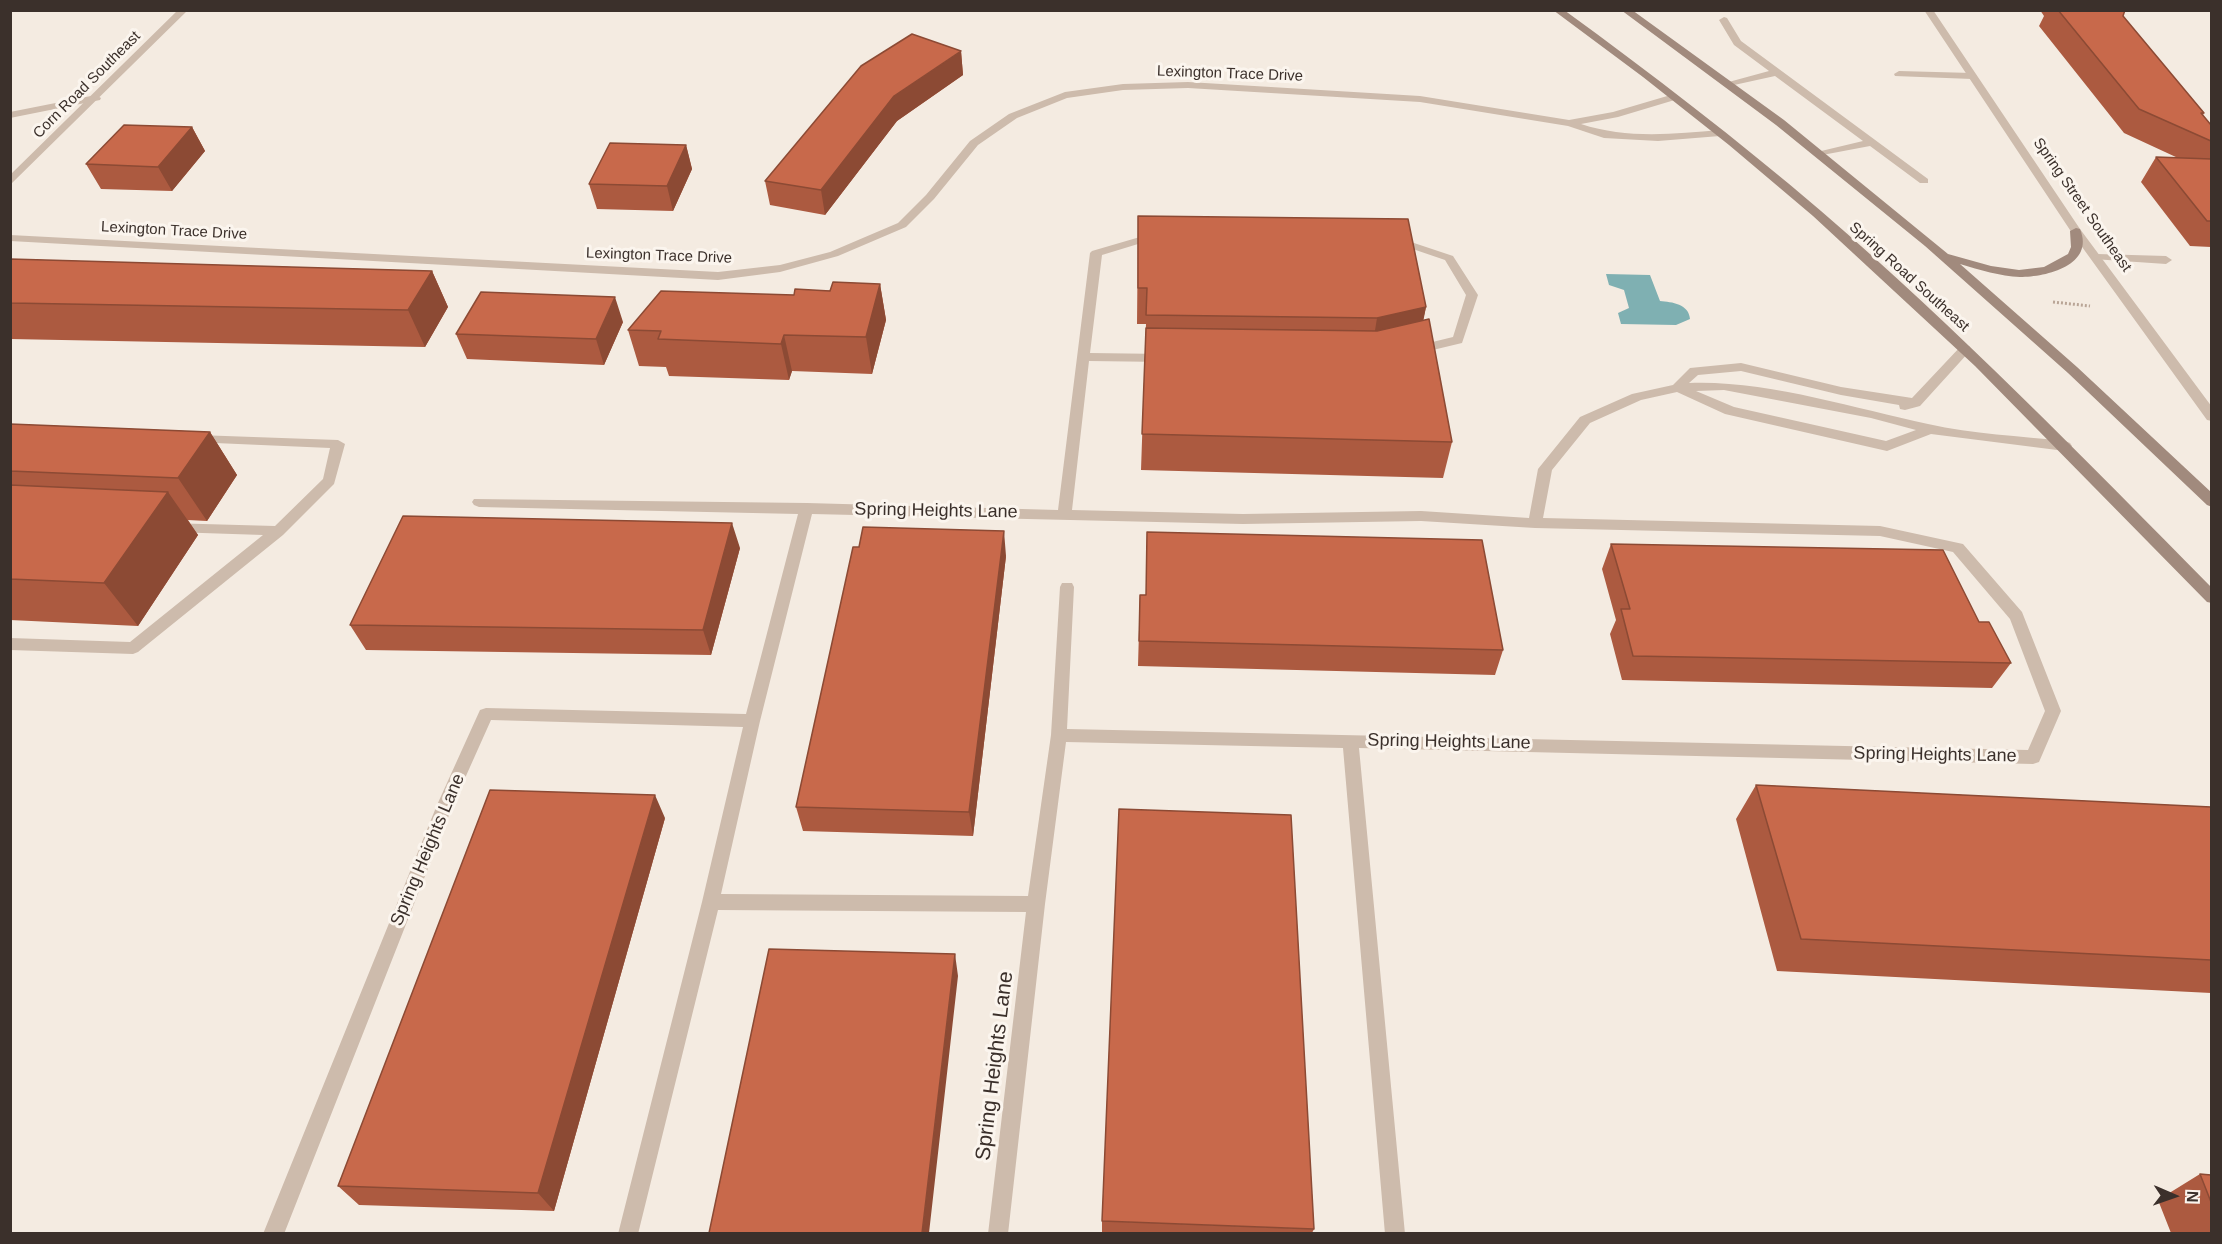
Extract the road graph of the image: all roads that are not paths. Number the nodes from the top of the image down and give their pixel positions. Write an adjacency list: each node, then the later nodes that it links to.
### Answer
1 (184, 10): 11 (street, Corn Road Southeast)
2 (1557, 10): 10 (main road, Spring Road Southeast)
3 (1624, 10): 9 (main road, Spring Road Southeast)
4 (1928, 10): 8 (street, Spring Street Southeast)
5 (1724, 20): 6 (street)
6 (1777, 72): 9 (street); 15 (street)
7 (1899, 74): 8 (street)
8 (1972, 76): 19 (street, Spring Street Southeast)
9 (1729, 85): 16 (main road, Spring Road Southeast)
10 (1674, 97): 13 (street, Lexington Trace Drive); 14 (main road, Spring Road Southeast)
11 (96, 98): 12 (street); 18 (street, Corn Road Southeast)
12 (10, 115)
13 (1569, 123): 14 (street, Lexington Trace Drive); 21 (street, Lexington Trace Drive)
14 (1720, 134): 26 (main road, Spring Road Southeast)
15 (1873, 142): 16 (street); 17 (street)
16 (1821, 154): 23 (main road, Spring Road Southeast)
17 (1924, 181)
18 (10, 182)
19 (2076, 231): 23 (main road); 24 (street, Spring Street Southeast)
20 (1173, 234): 28 (street)
21 (10, 238)
22 (1378, 241): 27 (street)
23 (1941, 254): 38 (main road, Spring Road Southeast)
24 (2097, 257): 25 (street); 33 (street, Spring Street Southeast)
25 (2166, 260)
26 (1965, 349): 31 (street); 36 (main road, Spring Road Southeast)
27 (1404, 353)
28 (1084, 357): 29 (street); 40 (street)
29 (1180, 358)
30 (1677, 387): 31 (street); 32 (street); 34 (street); 41 (street)
31 (1915, 403): 32 (street)
32 (1870, 414): 34 (street)
33 (2211, 417)
34 (1930, 429): 36 (street)
35 (186, 439): 43 (street)
36 (2065, 446): 45 (main road, Spring Road Southeast)
37 (479, 502): 39 (street, Spring Heights Lane)
38 (2211, 502)
39 (807, 508): 40 (street, Spring Heights Lane); 47 (street)
40 (1065, 514): 41 (street, Spring Heights Lane)
41 (1535, 523): 49 (street, Spring Heights Lane)
42 (162, 526): 43 (street)
43 (278, 531): 46 (street)
44 (1067, 587): 48 (street, Spring Heights Lane)
45 (2211, 598)
46 (10, 644)
47 (752, 721): 50 (street); 52 (street, Spring Heights Lane)
48 (1059, 735): 49 (street, Spring Heights Lane); 51 (street, Spring Heights Lane)
49 (1350, 740): 55 (street, Spring Heights Lane)
50 (711, 902): 51 (street); 53 (street)
51 (1036, 903): 54 (street, Spring Heights Lane)
52 (273, 1233)
53 (628, 1233)
54 (998, 1233)
55 (1395, 1233)

